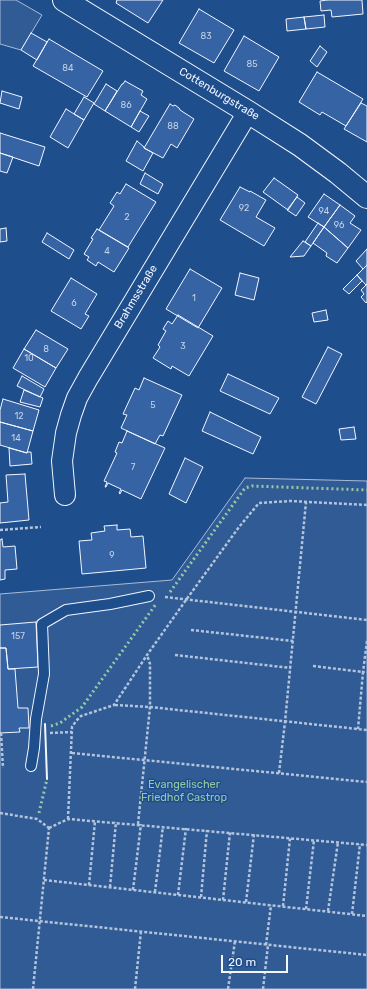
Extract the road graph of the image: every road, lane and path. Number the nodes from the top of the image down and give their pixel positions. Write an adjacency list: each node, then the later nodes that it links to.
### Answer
1 (64, 0): 2 (street, Cottenburgstraße)
2 (248, 112): 3 (street, Cottenburgstraße); 4 (street, Brahmsstraße)
3 (367, 197)
4 (65, 495)
5 (306, 502): 6 (path); 10 (path); 11 (path)
6 (367, 505)
7 (42, 526): 8 (path)
8 (0, 530)
9 (149, 596): 10 (path); 29 (lane)
10 (186, 600): 11 (path); 16 (path)
11 (296, 612): 12 (path); 14 (path)
12 (367, 620)
13 (191, 630): 14 (path)
14 (293, 641): 19 (path)
15 (366, 641): 20 (path)
16 (147, 655): 21 (path); 22 (path)
17 (175, 655): 19 (path)
18 (313, 666): 20 (path)
19 (291, 668): 23 (path)
20 (365, 672): 24 (path)
21 (114, 705): 22 (path); 27 (path)
22 (150, 707): 23 (path); 28 (path)
23 (285, 722): 24 (path); 31 (path)
24 (358, 729): 25 (path)
25 (367, 730)
26 (1, 733): 30 (path)
27 (72, 753): 28 (path); 34 (path)
28 (145, 760): 31 (path); 37 (path)
29 (31, 766)
30 (3, 768)
31 (279, 773): 32 (path)
32 (367, 782)
33 (0, 813): 39 (path)
34 (68, 819): 35 (path); 39 (path)
35 (95, 821): 36 (path); 50 (path)
36 (116, 822): 37 (path); 51 (path)
37 (139, 824): 38 (path); 52 (path)
38 (163, 826): 40 (path); 53 (path)
39 (49, 828): 49 (path)
40 (186, 828): 41 (path); 54 (path)
41 (207, 830): 42 (path); 55 (path)
42 (230, 832): 43 (path); 56 (path)
43 (254, 834): 44 (path); 57 (path)
44 (290, 838): 45 (path); 59 (path)
45 (314, 840): 46 (path); 60 (path)
46 (338, 842): 47 (path); 61 (path)
47 (360, 844): 48 (path); 62 (path)
48 (367, 844)
49 (44, 880): 50 (path); 65 (path)
50 (89, 885): 51 (path)
51 (110, 887): 52 (path)
52 (133, 890): 53 (path)
53 (155, 892): 54 (path)
54 (178, 895): 55 (path)
55 (201, 897): 56 (path)
56 (223, 900): 57 (path)
57 (246, 902): 58 (path)
58 (271, 905): 59 (path); 68 (path)
59 (283, 906): 60 (path)
60 (306, 909): 61 (path)
61 (328, 912): 62 (path)
62 (352, 914): 63 (path)
63 (367, 916)
64 (0, 917): 65 (path)
65 (40, 921): 66 (path); 70 (path)
66 (141, 932): 67 (path); 71 (path)
67 (235, 942): 68 (path); 72 (path)
68 (267, 945): 69 (path); 73 (path)
69 (367, 955)
70 (33, 989)
71 (135, 989)
72 (228, 989)
73 (263, 989)

